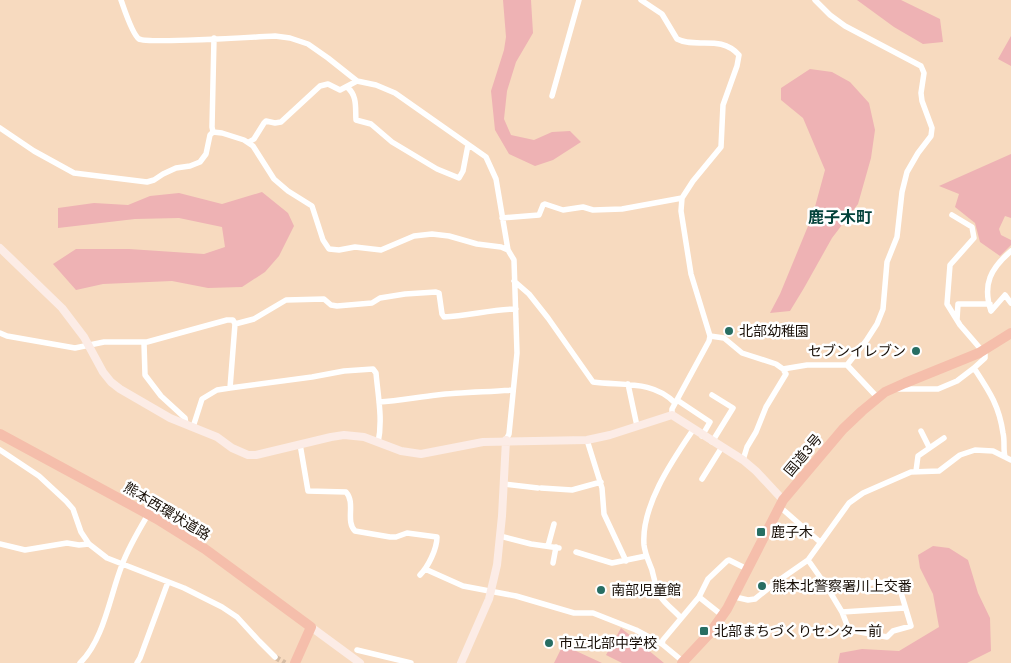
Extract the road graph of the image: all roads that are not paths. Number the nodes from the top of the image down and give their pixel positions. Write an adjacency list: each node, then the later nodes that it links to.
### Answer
1 (121, 0): 5 (street)
2 (579, 0): 8 (street)
3 (641, 0): 13 (street)
4 (815, 0): 31 (street)
5 (214, 38): 6 (street); 10 (street)
6 (357, 82): 7 (street); 12 (street)
7 (346, 87): 11 (street); 12 (street)
8 (552, 96)
9 (0, 128): 10 (street)
10 (213, 132): 11 (street)
11 (249, 142): 17 (street)
12 (468, 145): 15 (street)
13 (682, 198): 15 (street); 27 (street)
14 (952, 215): 23 (street)
15 (502, 218): 17 (street)
16 (0, 248): 29 (street)
17 (508, 250): 19 (street)
18 (1011, 251): 21 (street)
19 (514, 281): 22 (street); 34 (street)
20 (1011, 303): 21 (street)
21 (990, 304): 23 (street)
22 (516, 309): 24 (street); 37 (street)
23 (957, 319): 30 (street)
24 (235, 324): 28 (street); 35 (street)
25 (0, 333): 29 (street)
26 (1011, 333): 30 (highway, 国道3号)
27 (710, 336): 33 (street); 41 (street)
28 (144, 342): 29 (street); 43 (street)
29 (89, 344): 43 (street)
30 (984, 350): 32 (street); 36 (highway, 国道3号)
31 (847, 365): 33 (street); 39 (street)
32 (974, 368): 36 (street); 58 (street)
33 (783, 369): 59 (street)
34 (628, 384): 41 (street); 44 (street)
35 (230, 388): 40 (street); 43 (street)
36 (894, 388): 39 (highway, 国道3号)
37 (513, 390): 40 (street); 50 (street)
38 (712, 395): 52 (street)
39 (878, 398): 66 (highway, 国道3号)
40 (379, 402): 53 (street)
41 (676, 402): 42 (street); 48 (street)
42 (672, 416): 44 (street); 45 (street)
43 (189, 426): 54 (street)
44 (637, 426): 51 (street)
45 (693, 430): 48 (street); 74 (street)
46 (920, 431): 56 (street)
47 (4, 436): 91 (highway, 熊本西環状道路)
48 (702, 436): 52 (street)
49 (944, 438): 56 (street)
50 (506, 440): 51 (street); 53 (street); 64 (street)
51 (587, 440): 63 (street)
52 (712, 442): 55 (street)
53 (378, 443): 54 (street)
54 (300, 444): 79 (street)
55 (722, 447): 59 (street); 62 (street)
56 (929, 448): 61 (street)
57 (0, 450): 71 (street)
58 (1005, 457): 60 (street); 61 (street)
59 (743, 460): 66 (street)
60 (1011, 460)
61 (916, 471): 69 (street)
62 (702, 479)
63 (600, 482): 64 (street); 76 (street)
64 (504, 484): 68 (street)
65 (156, 501): 78 (street)
66 (782, 504): 69 (street); 80 (highway, 国道3号)
67 (554, 524): 72 (street)
68 (500, 536): 72 (street); 84 (street)
69 (820, 542): 75 (street)
70 (0, 544): 71 (street)
71 (89, 544): 78 (street)
72 (548, 546): 77 (street)
73 (576, 552): 76 (street)
74 (646, 556): 76 (street); 90 (street)
75 (808, 560): 83 (street); 86 (street)
76 (626, 561)
77 (553, 563)
78 (122, 564): 82 (street); 95 (street)
79 (425, 569): 81 (street); 84 (street)
80 (747, 569): 85 (street); 86 (highway, 国道3号)
81 (420, 575)
82 (168, 582): 94 (street); 96 (street)
83 (827, 587): 87 (street); 88 (street)
84 (492, 590): 92 (street); 100 (street)
85 (699, 597): 89 (street); 90 (street)
86 (735, 597): 89 (highway, 国道3号)
87 (906, 608): 88 (street); 88 (street)
88 (842, 612)
89 (722, 616): 101 (highway, 国道3号)
90 (681, 618): 92 (street)
91 (311, 627): 97 (highway); 98 (street)
92 (662, 644): 101 (street)
93 (357, 650): 99 (street)
94 (276, 657)
95 (80, 663)
96 (137, 663)
97 (295, 663)
98 (360, 663)
99 (410, 663)
100 (461, 663)
101 (684, 663)

